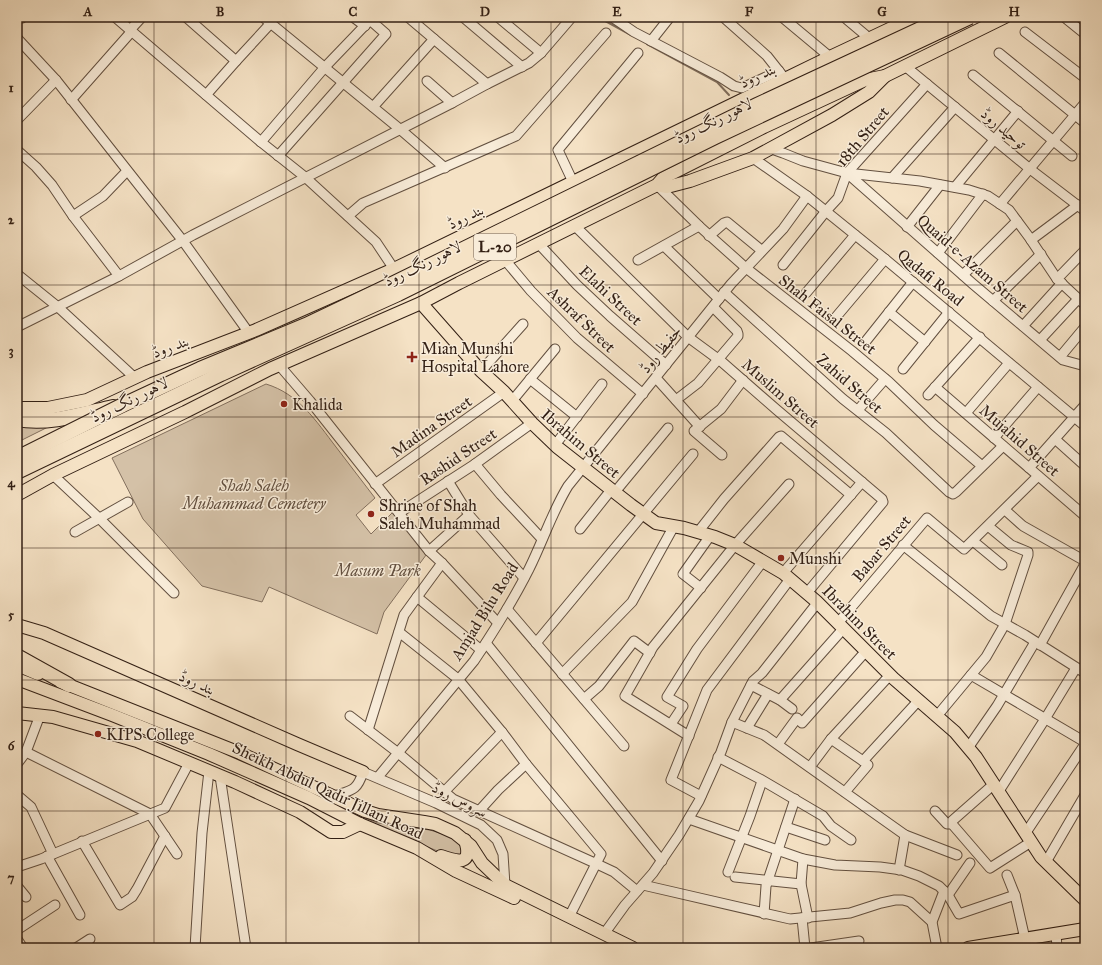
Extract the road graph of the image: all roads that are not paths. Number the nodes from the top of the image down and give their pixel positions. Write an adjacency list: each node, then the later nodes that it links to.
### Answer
1 (115, 17): 21 (street)
2 (142, 17): 21 (street)
3 (186, 17): 33 (street)
4 (353, 17): 20 (street)
5 (408, 17): 27 (street)
6 (463, 17): 36 (street)
7 (498, 17): 29 (street)
8 (572, 17): 29 (street)
9 (670, 17): 28 (street)
10 (723, 17): 37 (street)
11 (782, 17): 32 (street)
12 (844, 17): 26 (street)
13 (914, 17): 26 (main road, بند روڈ)
14 (946, 17): 150 (highway, لاہور رنگ روڈ / L-20, bridge)
15 (970, 17): 169 (highway, لاہور رنگ روڈ / L-20, bridge)
16 (1006, 17): 34 (main road)
17 (1064, 17): 24 (street)
18 (619, 19): 28 (street)
19 (267, 20): 33 (street); 35 (street)
20 (369, 21): 35 (street); 42 (street)
21 (131, 30): 46 (street); 47 (street)
22 (1025, 32): 40 (street)
23 (606, 33): 66 (street)
24 (1085, 34)
25 (17, 38): 41 (street)
26 (869, 38): 32 (main road, بند روڈ)
27 (434, 39): 44 (street); 50 (street)
28 (651, 41): 37 (street)
29 (541, 53): 36 (street)
30 (638, 53): 72 (street)
31 (999, 53): 53 (street)
32 (830, 57): 37 (main road, بند روڈ)
33 (236, 60): 46 (street)
34 (905, 66): 39 (main road); 45 (street, توحید روڈ)
35 (326, 67): 42 (street); 59 (street)
36 (522, 67): 44 (street)
37 (782, 75): 65 (main road, بند روڈ)
38 (973, 75): 52 (street)
39 (885, 76): 60 (main road); 73 (main road)
40 (1085, 78)
41 (56, 80): 47 (street); 54 (street)
42 (343, 82): 50 (street); 62 (street)
43 (427, 82): 48 (street)
44 (487, 84): 48 (street)
45 (927, 84): 51 (street, توحید روڈ); 69 (street, 18th Street)
46 (206, 95): 59 (street)
47 (71, 100): 68 (street)
48 (452, 103): 56 (street)
49 (1085, 103): 53 (street)
50 (373, 107): 56 (street)
51 (955, 107): 57 (street, توحید روڈ); 71 (street)
52 (1018, 111): 57 (street); 58 (street)
53 (1075, 115): 55 (street); 58 (street)
54 (17, 120)
55 (1085, 123)
56 (401, 130): 66 (street); 70 (street)
57 (995, 140): 67 (street, توحید روڈ); 75 (street)
58 (1054, 140): 63 (street); 67 (street)
59 (261, 142): 62 (street)
60 (769, 148): 64 (main road); 69 (street)
61 (17, 150): 82 (street)
62 (278, 156): 70 (street)
63 (1072, 156)
64 (753, 158): 73 (main road); 77 (street, Qadafi Road)
65 (613, 163): 72 (main road, بند روڈ); 78 (street)
66 (445, 168): 83 (street)
67 (1030, 169): 79 (street); 80 (street, توحید روڈ)
68 (127, 171): 82 (street); 91 (street)
69 (847, 173): 71 (street); 81 (street, 18th Street); 87 (street, Quaid-e-Azam Street)
70 (305, 177): 83 (street); 91 (street)
71 (892, 178): 74 (street)
72 (573, 182): 103 (main road, بند روڈ)
73 (657, 185): 78 (main road); 86 (street, Shah Faisal Street)
74 (940, 185): 75 (street); 87 (street)
75 (955, 187): 76 (street)
76 (983, 194): 79 (street); 96 (street)
77 (807, 196): 81 (street, Qadafi Road); 94 (street, حفیظ روڈ)
78 (629, 199): 85 (main road)
79 (1000, 204): 84 (street)
80 (1081, 208): 90 (street)
81 (826, 211): 88 (street, Qadafi Road); 101 (street, 18th Street)
82 (73, 216): 106 (street)
83 (348, 216): 103 (street)
84 (1017, 221): 90 (street); 105 (street)
85 (574, 225): 92 (main road); 124 (street, Muslim Street)
86 (699, 226): 89 (street, Shah Faisal Street); 93 (street)
87 (908, 226): 96 (street, Quaid-e-Azam Street)
88 (855, 235): 98 (street, Qadafi Road); 109 (street)
89 (709, 236): 94 (street); 102 (street, Shah Faisal Street)
90 (1032, 240): 97 (street)
91 (183, 241): 106 (street); 123 (street)
92 (538, 243): 99 (main road); 134 (street, Elahi Street)
93 (664, 246): 100 (street); 110 (street, Zahid Street)
94 (762, 250): 102 (street, حفیظ روڈ)
95 (1085, 250): 107 (street)
96 (938, 253): 105 (street, Quaid-e-Azam Street)
97 (1041, 254): 107 (street); 111 (street)
98 (886, 259): 108 (street, Qadafi Road); 118 (street)
99 (505, 260): 113 (main road); 146 (street, Ashraf Street)
100 (638, 260)
101 (783, 265)
102 (746, 268): 110 (street, حفیظ روڈ); 141 (street, Shah Faisal Street)
103 (394, 269): 123 (main road, بند روڈ)
104 (17, 274): 114 (street)
105 (963, 275): 111 (street, Quaid-e-Azam Street)
106 (119, 276): 114 (street)
107 (1060, 281): 112 (street); 120 (street)
108 (913, 282): 116 (street); 117 (street, Qadafi Road)
109 (806, 293)
110 (722, 296): 115 (street, حفیظ روڈ); 153 (street, Zahid Street)
111 (993, 301): 120 (street, Quaid-e-Azam Street)
112 (1082, 302): 126 (street)
113 (421, 303): 133 (main road); 137 (main road, Ibrahim Street)
114 (58, 307): 121 (street); 138 (street)
115 (713, 307): 124 (street, حفیظ روڈ); 131 (street)
116 (889, 312): 127 (street); 128 (street)
117 (950, 312): 125 (street, Qadafi Road); 128 (street)
118 (836, 317)
119 (523, 324): 137 (street)
120 (1023, 326): 126 (street, Quaid-e-Azam Street)
121 (17, 327)
122 (1085, 327): 130 (street)
123 (249, 333): 138 (main road, بند روڈ)
124 (688, 337): 131 (street, Muslim Street); 134 (street, حفیظ روڈ)
125 (980, 337): 132 (street, Qadafi Road); 144 (street)
126 (1040, 340): 130 (street, Quaid-e-Azam Street)
127 (866, 341)
128 (925, 342): 136 (street)
129 (554, 349): 140 (street, Madina Street)
130 (1060, 357): 135 (street, Quaid-e-Azam Street)
131 (719, 359): 142 (street, Muslim Street); 149 (street)
132 (1010, 363): 145 (street, Qadafi Road); 154 (street)
133 (279, 365): 176 (main road); 181 (street)
134 (666, 365): 139 (street, حفیظ روڈ)
135 (1085, 366)
136 (903, 369)
137 (481, 370): 148 (main road, Ibrahim Street)
138 (135, 378): 152 (main road, بند روڈ)
139 (656, 378): 146 (street, حفیظ روڈ); 149 (street)
140 (530, 379): 148 (street, Madina Street); 155 (street)
141 (885, 379): 153 (street); 171 (street, Shah Faisal Street)
142 (743, 380): 160 (street); 180 (street, Muslim Street)
143 (602, 384): 155 (street)
144 (935, 387): 147 (street); 154 (street, Mujahid Street)
145 (1038, 387): 156 (street, Qadafi Road); 162 (street)
146 (643, 394): 173 (street, حفیظ روڈ)
147 (928, 395)
148 (508, 397): 158 (main road, Ibrahim Street); 181 (street, Madina Street)
149 (676, 400): 160 (street)
150 (123, 405): 157 (highway); 168 (highway, لاہور رنگ روڈ / L-20, bridge)
151 (1085, 405): 156 (street)
152 (17, 408)
153 (858, 410): 171 (street, Zahid Street)
154 (966, 413): 162 (street, Mujahid Street)
155 (577, 417): 164 (street)
156 (1074, 417): 159 (street, Qadafi Road); 163 (street)
157 (17, 419)
158 (532, 423): 164 (main road, Ibrahim Street); 170 (street, Rashid Street)
159 (1085, 426)
160 (700, 427): 167 (street)
161 (668, 428): 183 (street)
162 (994, 438): 165 (street, Mujahid Street)
163 (1055, 439): 172 (street); 174 (street)
164 (555, 445): 173 (main road, Ibrahim Street)
165 (1003, 446): 171 (street); 174 (street, Mujahid Street)
166 (693, 454): 189 (street)
167 (722, 455)
168 (17, 458)
169 (40, 461): 175 (highway, لاہور رنگ روڈ / L-20, bridge); 178 (highway)
170 (475, 464): 179 (street, Rashid Street); 198 (street)
171 (982, 466)
172 (1085, 466)
173 (582, 467): 183 (main road, Ibrahim Street); 198 (street, Amjad Bilu Road)
174 (1029, 468): 177 (street, Mujahid Street)
175 (17, 472)
176 (53, 475): 185 (main road); 192 (street)
177 (1038, 476): 187 (street); 191 (street, Mujahid Street)
178 (17, 478)
179 (448, 481): 188 (street, Rashid Street); 190 (street)
180 (862, 482): 184 (street); 211 (street, Muslim Street)
181 (375, 484): 188 (street)
182 (789, 484): 201 (street)
183 (613, 491): 189 (main road, Ibrahim Street); 195 (street)
184 (851, 494): 197 (street); 207 (street)
185 (17, 495)
186 (128, 502): 192 (street)
187 (1005, 510): 194 (street); 204 (street)
188 (399, 513): 202 (street)
189 (644, 514): 193 (main road, Ibrahim Street); 220 (street)
190 (468, 516): 202 (street); 208 (street)
191 (1085, 516)
192 (100, 519): 196 (street); 210 (street)
193 (674, 526): 197 (main road, Ibrahim Street); 229 (street)
194 (988, 526): 199 (street); 216 (street)
195 (580, 529)
196 (75, 532)
197 (704, 534): 201 (main road, Ibrahim Street); 209 (street)
198 (542, 539): 208 (street, Amjad Bilu Road)
199 (973, 541): 200 (street, Babar Street); 206 (street)
200 (903, 545): 216 (street); 218 (street, Babar Street)
201 (735, 546): 203 (main road, Ibrahim Street); 209 (street)
202 (429, 552): 205 (street)
203 (763, 561): 207 (main road, Ibrahim Street); 248 (street)
204 (1085, 562): 221 (street)
205 (442, 563): 212 (street); 215 (street)
206 (1002, 565)
207 (787, 576): 211 (main road, Ibrahim Street); 252 (street)
208 (524, 578): 214 (street, Amjad Bilu Road)
209 (701, 588): 224 (street)
210 (174, 593)
211 (807, 593): 213 (main road, Ibrahim Street)
212 (417, 597): 219 (street); 222 (street)
213 (818, 602): 218 (main road, Ibrahim Street); 235 (street)
214 (507, 609): 215 (street, Amjad Bilu Road); 220 (street)
215 (498, 623): 222 (street, Amjad Bilu Road)
216 (1005, 624): 221 (street); 231 (street)
217 (17, 625): 267 (main road, بند روڈ)
218 (840, 626): 223 (main road, Ibrahim Street); 239 (street, Babar Street)
219 (399, 632): 233 (street); 250 (street)
220 (536, 643): 229 (street)
221 (1038, 643): 227 (street); 237 (street)
222 (483, 646): 233 (street, Amjad Bilu Road); 301 (street)
223 (866, 651): 230 (main road, Ibrahim Street); 255 (street)
224 (650, 653): 238 (street); 248 (street)
225 (17, 656): 234 (highway)
226 (17, 665): 234 (main road, Sheikh Abdul Qadir Jillani Road)
227 (1076, 668): 228 (street); 246 (street)
228 (1085, 673)
229 (562, 674): 238 (street)
230 (890, 675): 240 (main road, Ibrahim Street); 253 (street)
231 (971, 675): 237 (street); 245 (street)
232 (17, 679): 284 (main road, Sheikh Abdul Qadir Jillani Road)
233 (458, 679): 251 (street); 259 (street, Amjad Bilu Road)
234 (69, 685): 276 (main road, Sheikh Abdul Qadir Jillani Road)
235 (751, 685): 236 (street); 247 (street)
236 (768, 694): 239 (street); 249 (street)
237 (1004, 694): 246 (street); 257 (street)
238 (584, 699): 256 (street)
239 (780, 700): 241 (street)
240 (919, 700): 245 (main road, Ibrahim Street); 261 (street)
241 (792, 709)
242 (17, 713): 243 (main road)
243 (40, 715): 258 (street); 262 (main road)
244 (350, 716): 250 (street)
245 (937, 716): 257 (main road, Ibrahim Street)
246 (1045, 719): 254 (street); 271 (street)
247 (732, 722): 249 (street); 260 (street)
248 (671, 724): 252 (street)
249 (747, 728): 255 (street)
250 (368, 730): 259 (street)
251 (502, 732): 264 (street); 272 (street)
252 (689, 736): 277 (street)
253 (831, 739): 261 (street); 265 (street)
254 (1085, 743): 290 (street)
255 (778, 744): 265 (street)
256 (624, 746)
257 (968, 748): 271 (main road, Ibrahim Street)
258 (26, 752): 263 (street); 282 (street)
259 (397, 752): 269 (street, Amjad Bilu Road); 272 (street)
260 (718, 758): 270 (street); 277 (street)
261 (863, 761): 273 (street)
262 (189, 763): 266 (main road); 282 (street)
263 (17, 764)
264 (526, 764): 280 (street); 304 (street)
265 (810, 767): 273 (street)
266 (209, 771): 268 (main road); 333 (street)
267 (363, 772): 269 (street, سروس روڈ); 276 (street)
268 (220, 776): 284 (main road); 334 (street)
269 (378, 777): 310 (street, سروس روڈ)
270 (762, 781): 278 (street); 289 (street)
271 (996, 788): 285 (street); 290 (main road, Ibrahim Street)
272 (444, 792): 280 (street)
273 (845, 792): 287 (street)
274 (17, 795): 298 (street)
275 (1085, 795): 279 (street)
276 (334, 796): 291 (main road, Sheikh Abdul Qadir Jillani Road)
277 (701, 796): 283 (street)
278 (795, 799): 286 (street); 293 (street)
279 (1082, 808): 303 (street)
280 (479, 811): 304 (street)
281 (935, 811): 285 (street)
282 (150, 814): 288 (street); 294 (street)
283 (689, 819): 289 (street); 301 (street)
284 (360, 824): 295 (main road, Sheikh Abdul Qadir Jillani Road)
285 (952, 824): 290 (street)
286 (786, 827): 292 (street); 296 (street)
287 (905, 835): 299 (street); 306 (street)
288 (166, 836): 294 (street); 297 (street)
289 (742, 837): 296 (street); 308 (street)
290 (1028, 838): 303 (main road, Ibrahim Street)
291 (465, 840): 295 (main road); 310 (main road, Sheikh Abdul Qadir Jillani Road)
292 (825, 840)
293 (851, 840)
294 (82, 841): 298 (street)
295 (417, 848): 335 (main road, Sheikh Abdul Qadir Jillani Road)
296 (778, 850): 300 (street); 308 (street)
297 (177, 854)
298 (50, 855): 305 (street); 319 (street)
299 (957, 855)
300 (803, 859): 306 (street); 309 (street)
301 (662, 860): 312 (street)
302 (970, 862): 313 (street)
303 (1046, 862): 316 (main road, Ibrahim Street)
304 (597, 864): 312 (street); 320 (street)
305 (17, 868)
306 (899, 870): 313 (street)
307 (1007, 875): 314 (street)
308 (767, 881): 309 (street); 318 (street)
309 (801, 884): 321 (street)
310 (506, 885): 320 (main road, Sheikh Abdul Qadir Jillani Road)
311 (17, 886): 315 (street)
312 (640, 888): 318 (street); 325 (street)
313 (946, 893): 314 (street); 322 (street)
314 (1015, 895): 330 (street)
315 (26, 897)
316 (1085, 900)
317 (55, 905): 324 (street)
318 (764, 914): 321 (street)
319 (80, 915)
320 (569, 917): 325 (main road, Sheikh Abdul Qadir Jillani Road)
321 (805, 918): 322 (street); 337 (street)
322 (932, 922): 339 (street)
323 (1085, 929): 326 (main road)
324 (17, 930)
325 (604, 934): 336 (main road, Sheikh Abdul Qadir Jillani Road)
326 (1056, 934): 330 (main road); 341 (street)
327 (90, 938): 332 (street)
328 (17, 939): 331 (street)
329 (859, 941): 338 (street)
330 (1020, 942): 340 (main road)
331 (23, 948)
332 (76, 948)
333 (195, 948)
334 (246, 948)
335 (618, 948)
336 (633, 948)
337 (805, 948)
338 (811, 948)
339 (937, 948)
340 (971, 948)
341 (1057, 948)

